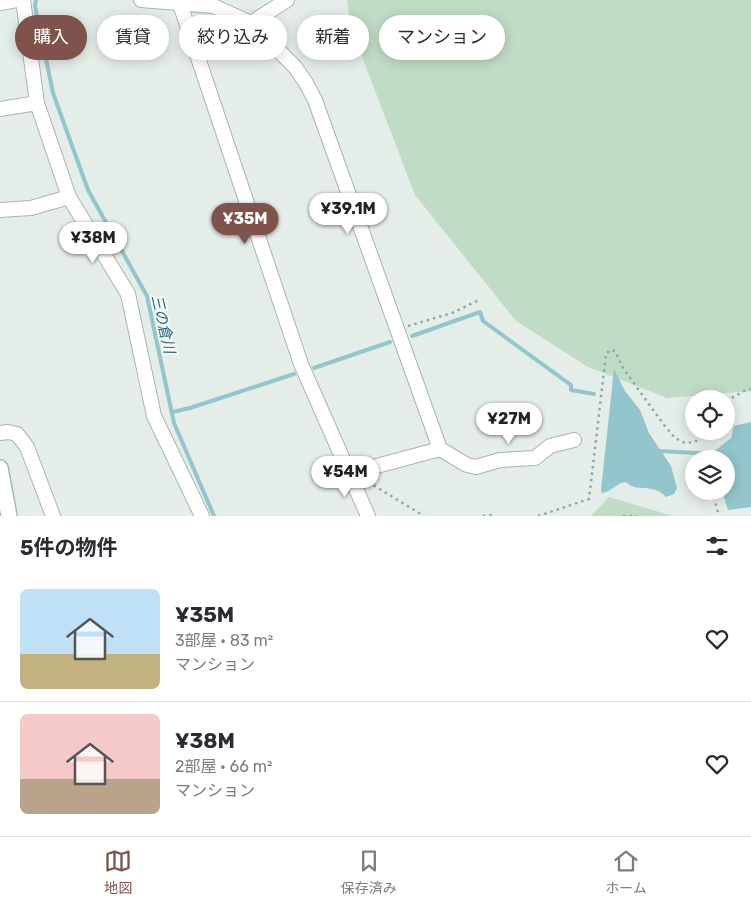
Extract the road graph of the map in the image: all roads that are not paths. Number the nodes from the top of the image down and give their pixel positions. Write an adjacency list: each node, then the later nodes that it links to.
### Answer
1 (17, 0): 5 (street)
2 (23, 0): 10 (street)
3 (141, 0): 6 (street)
4 (287, 0): 8 (street)
5 (0, 3)
6 (180, 4): 7 (street); 18 (street)
7 (233, 15)
8 (264, 15)
9 (287, 59): 16 (street)
10 (37, 103): 11 (street); 12 (street)
11 (0, 109)
12 (69, 197): 13 (street); 21 (street)
13 (0, 210)
14 (0, 433): 20 (street)
15 (574, 440): 16 (street)
16 (440, 449): 18 (street)
17 (0, 468): 19 (main road)
18 (354, 470): 22 (street)
19 (9, 516)
20 (53, 516)
21 (202, 516)
22 (368, 516)

